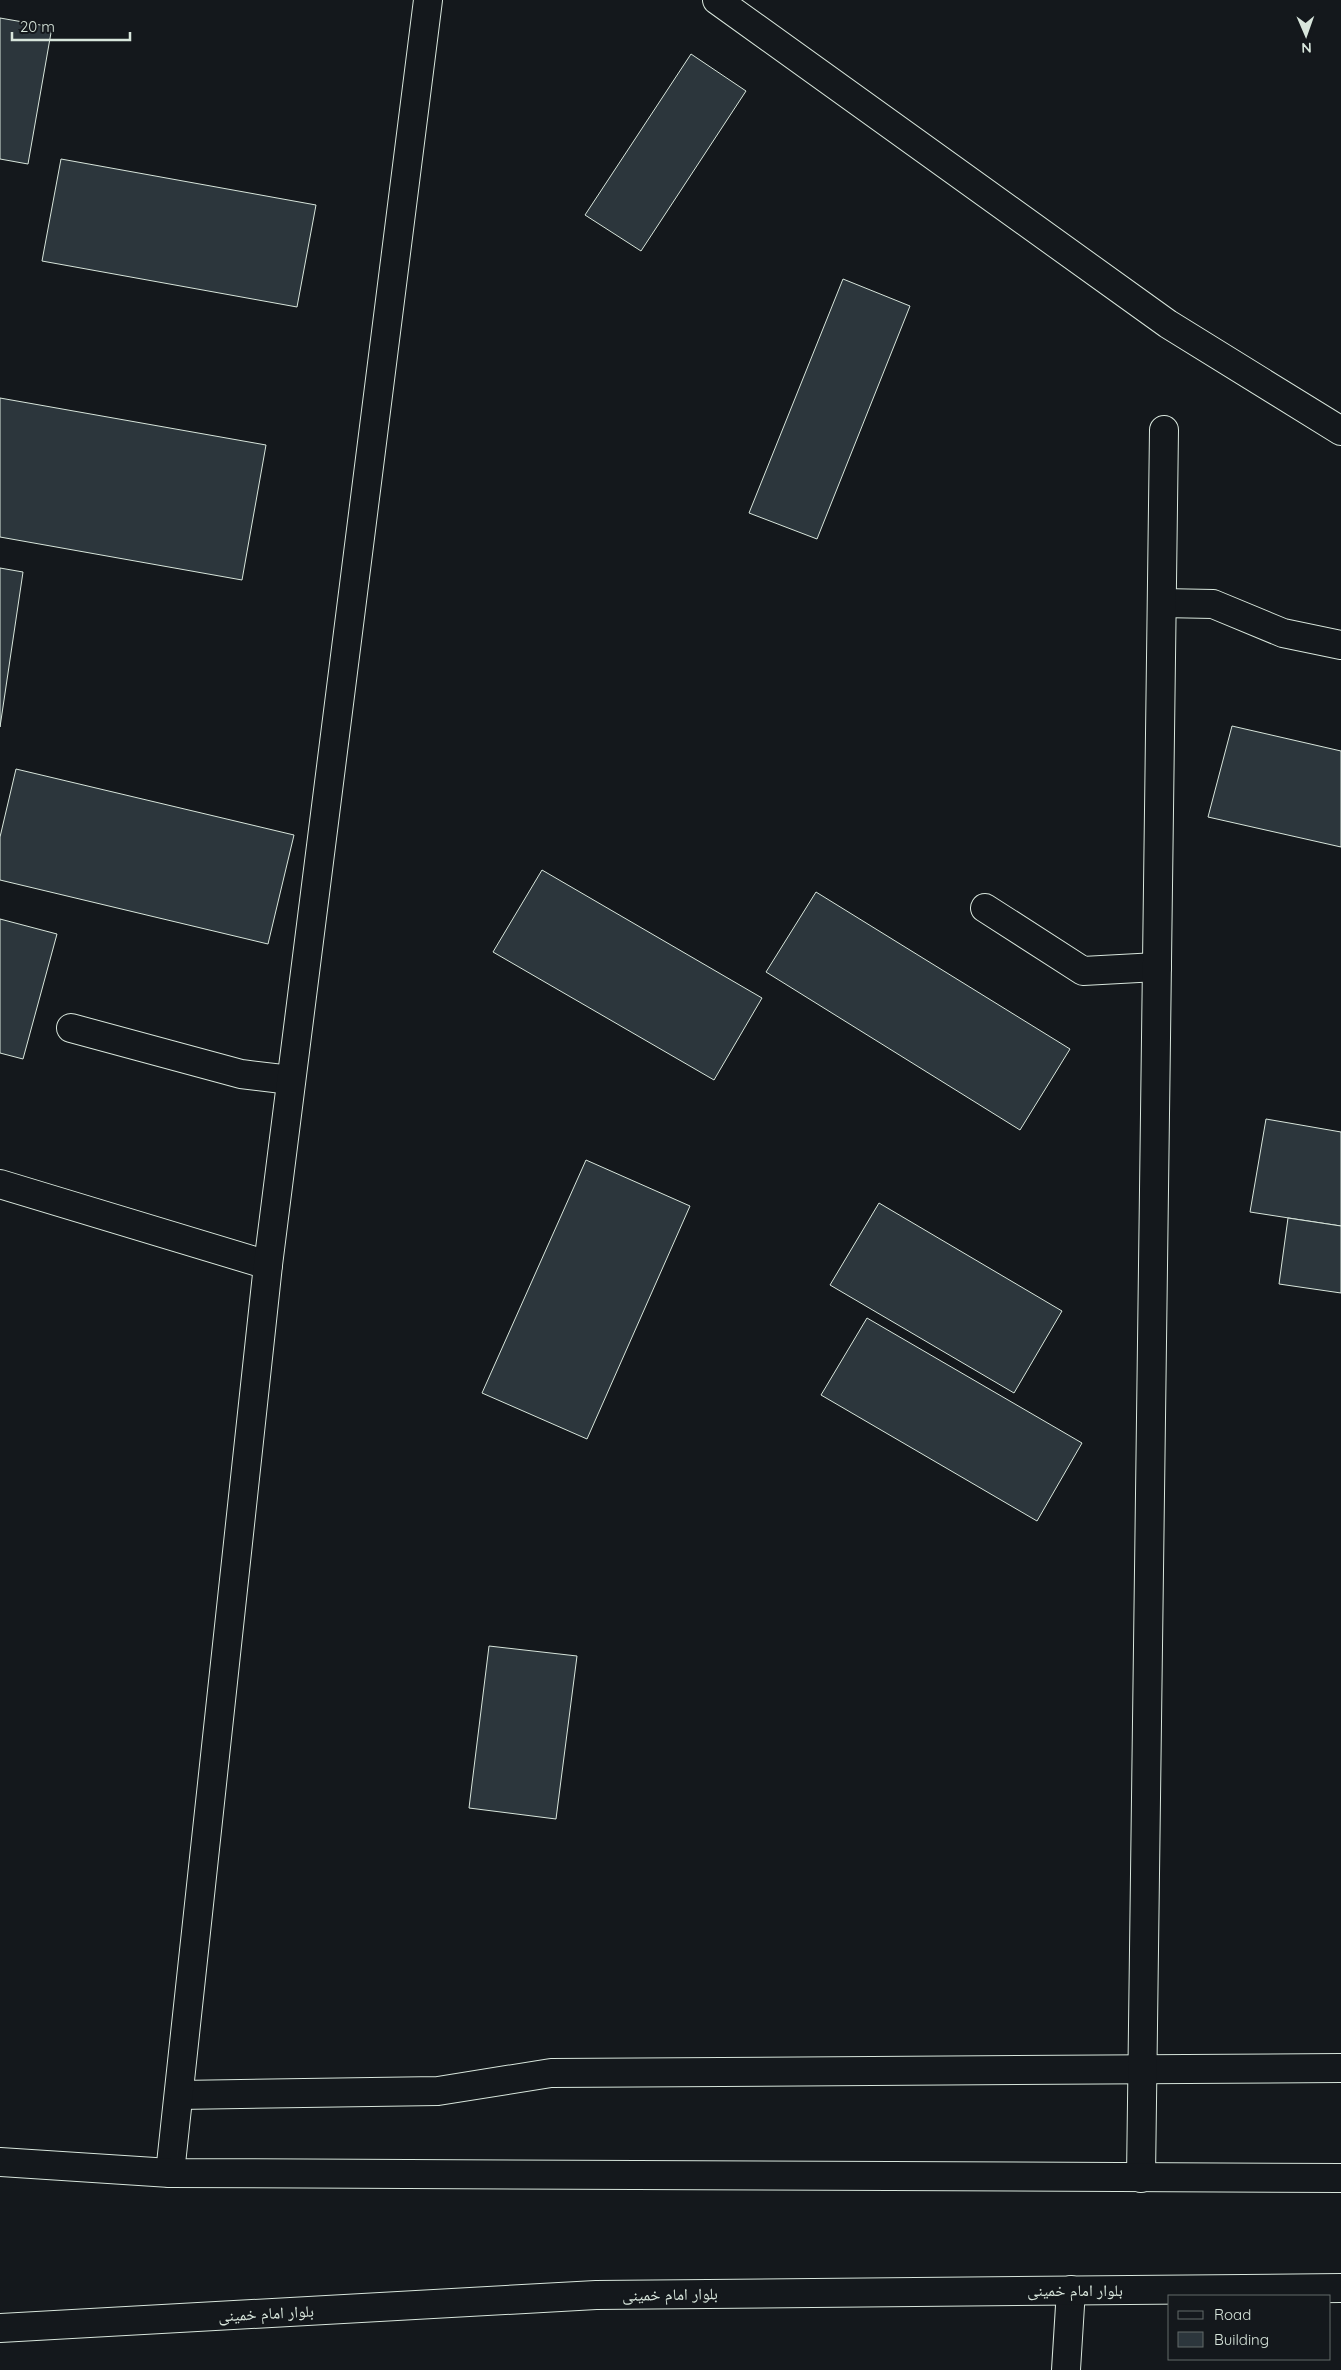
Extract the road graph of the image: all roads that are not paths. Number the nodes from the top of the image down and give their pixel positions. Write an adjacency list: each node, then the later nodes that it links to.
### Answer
1 (428, 0): 10 (main road)
2 (717, 0): 4 (main road)
3 (1164, 430): 5 (main road)
4 (1341, 431)
5 (1162, 603): 6 (main road); 8 (main road)
6 (1341, 645)
7 (985, 908): 8 (main road)
8 (1157, 967): 14 (main road)
9 (71, 1028): 10 (main road)
10 (291, 1080): 12 (main road)
11 (0, 1184): 12 (main road)
12 (268, 1265): 15 (main road)
13 (1341, 2068): 14 (main road)
14 (1142, 2069): 15 (main road); 18 (main road)
15 (178, 2095): 17 (main road)
16 (0, 2162): 17 (main road)
17 (170, 2173): 18 (main road)
18 (1141, 2178): 19 (main road)
19 (1341, 2178)
20 (1341, 2288): 21 (main road, بلوار امام خمینی)
21 (1071, 2290): 22 (main road, بلوار امام خمینی); 23 (main road)
22 (0, 2328)
23 (1066, 2370)

